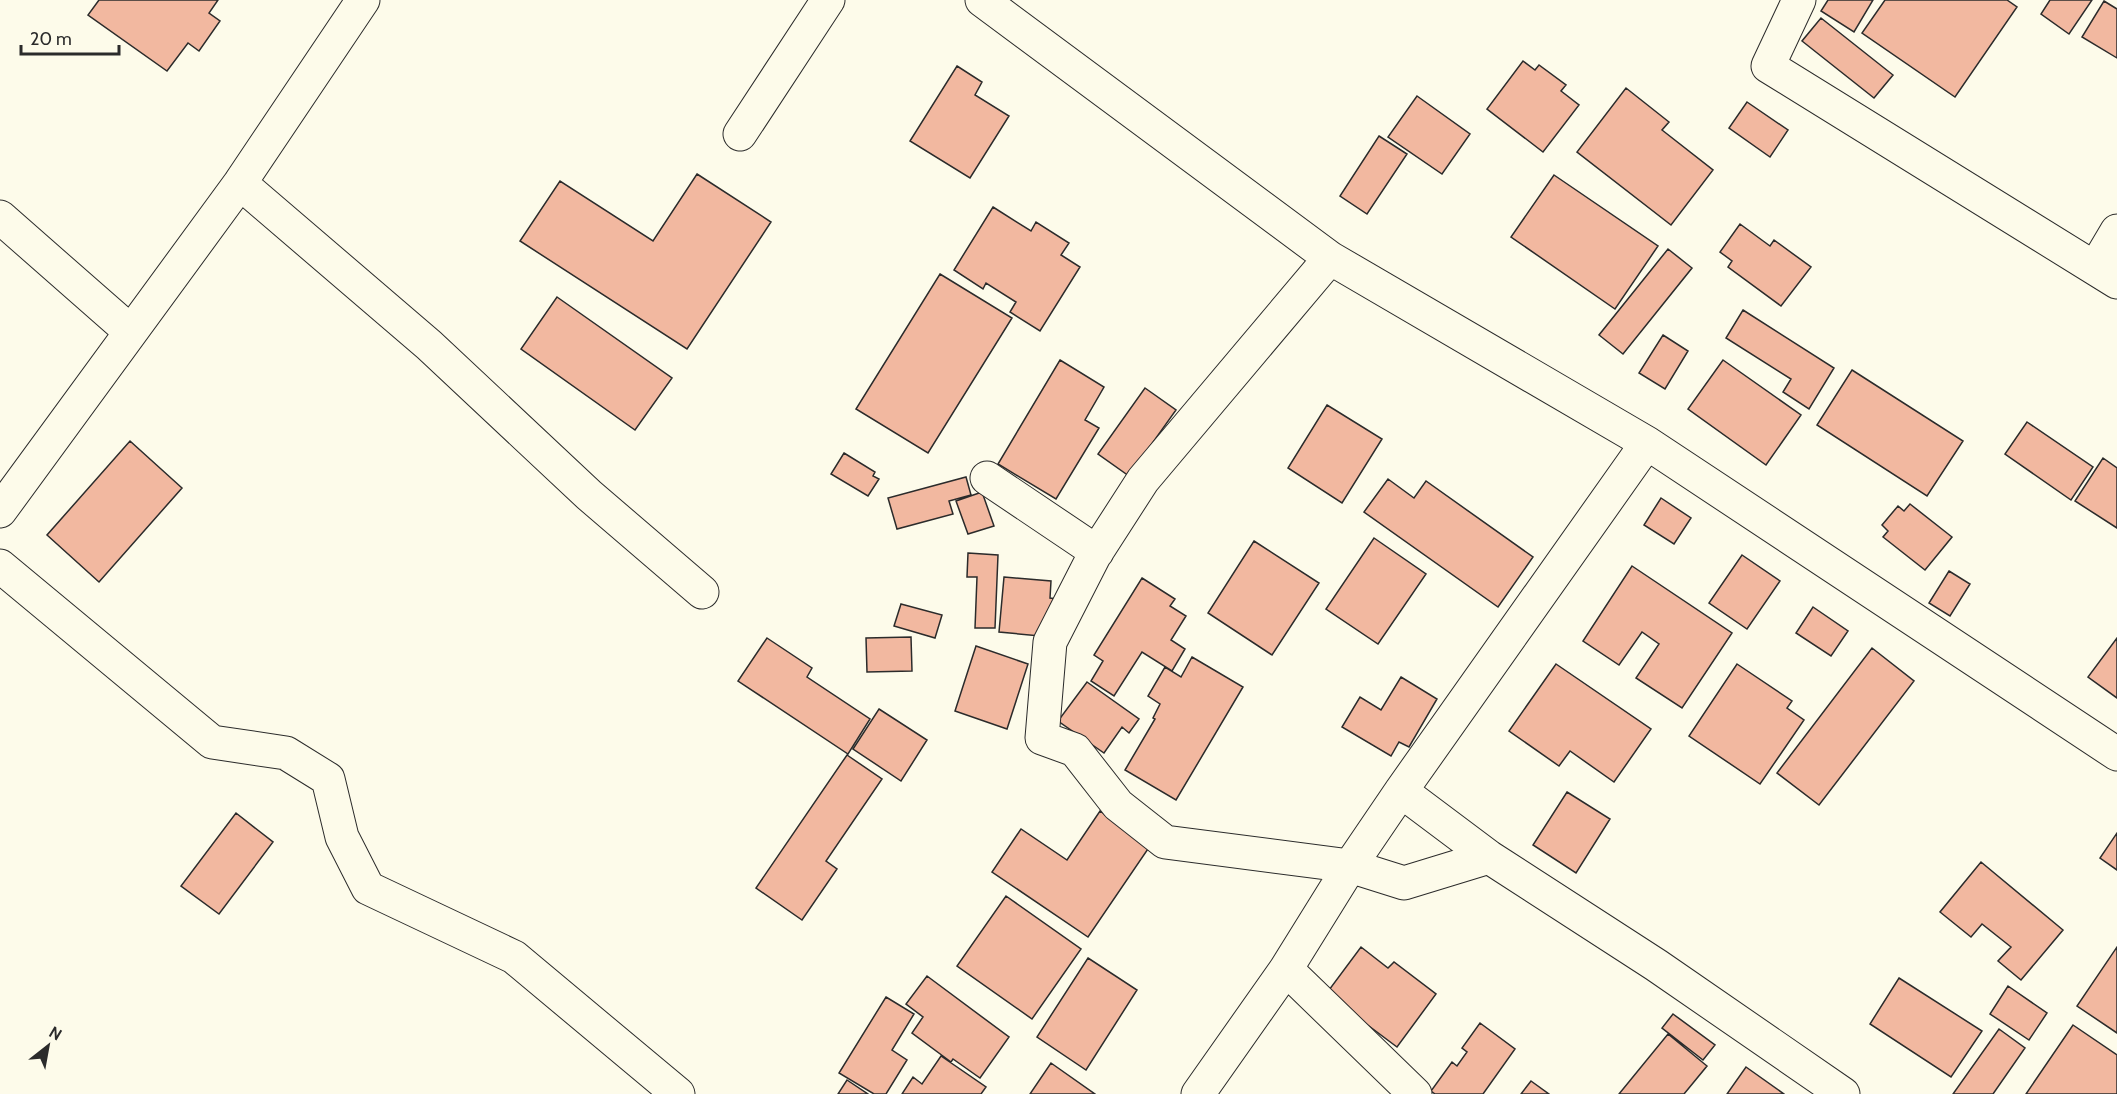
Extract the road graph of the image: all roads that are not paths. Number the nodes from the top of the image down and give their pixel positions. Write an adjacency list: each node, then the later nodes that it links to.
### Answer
1 (363, 0): 6 (street)
2 (828, 0): 5 (street)
3 (982, 0): 9 (street)
4 (1799, 0): 10 (street)
5 (740, 134)
6 (240, 183): 11 (street); 17 (street)
7 (0, 217): 11 (street)
8 (2117, 231): 10 (street)
9 (1330, 258): 12 (street); 15 (street)
10 (2106, 275)
11 (131, 332): 14 (street)
12 (1647, 443): 18 (street); 19 (street)
13 (987, 478): 15 (street)
14 (0, 511)
15 (1097, 552): 21 (street)
16 (0, 566): 23 (street)
17 (702, 592)
18 (2117, 754)
19 (1401, 791): 20 (street); 21 (street)
20 (1489, 857): 21 (street); 26 (street)
21 (1350, 866): 22 (street)
22 (1286, 969): 24 (street); 25 (street)
23 (678, 1094)
24 (1198, 1094)
25 (1415, 1094)
26 (1843, 1094)

